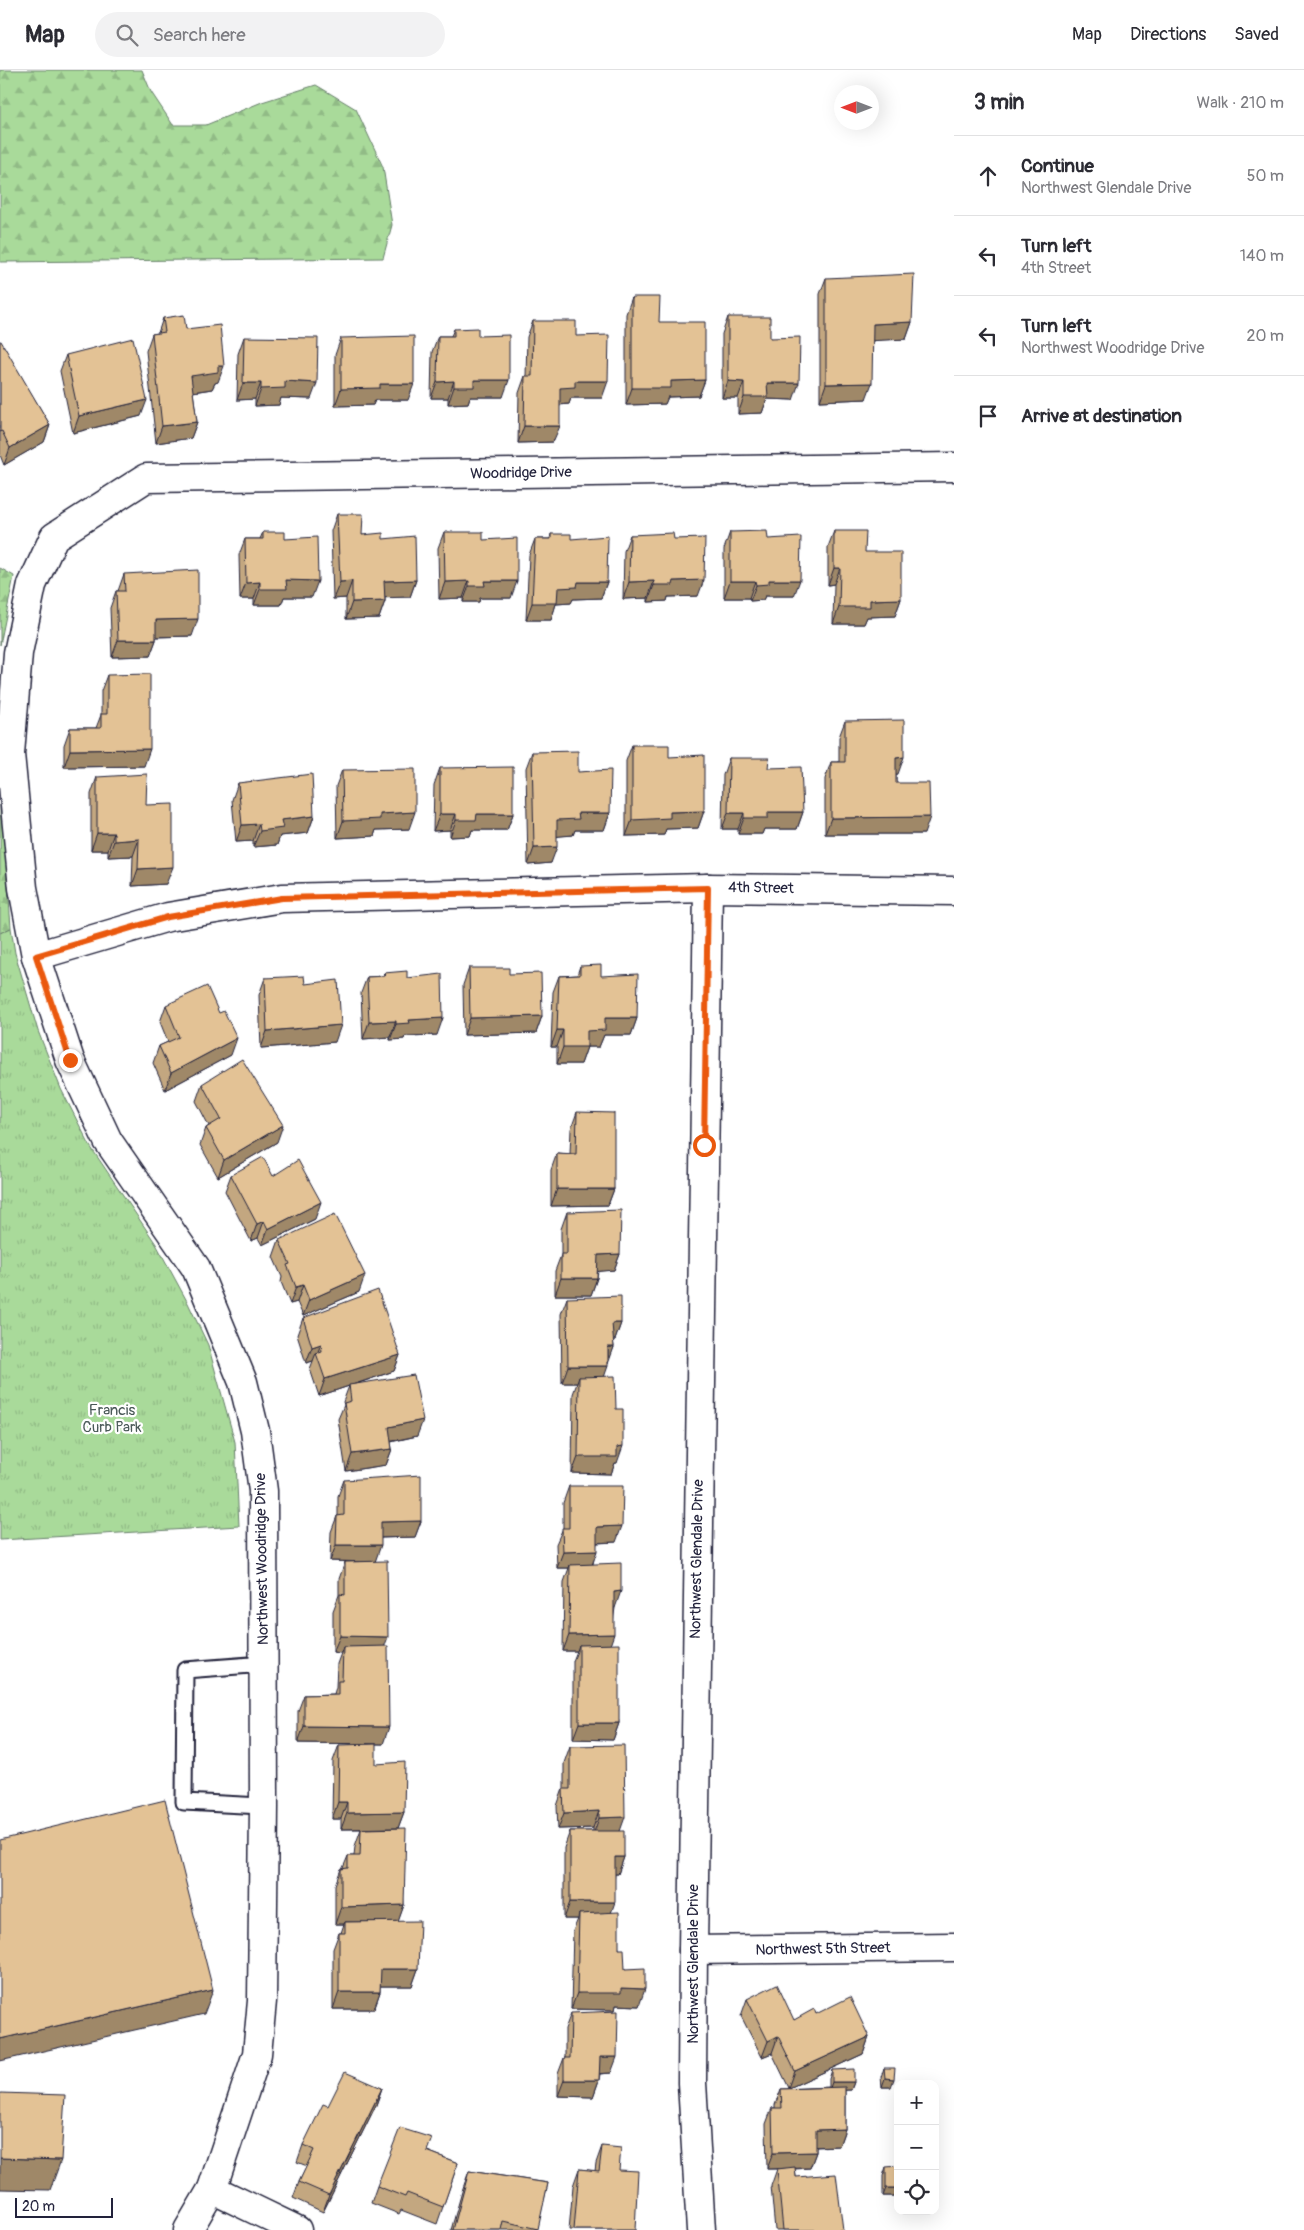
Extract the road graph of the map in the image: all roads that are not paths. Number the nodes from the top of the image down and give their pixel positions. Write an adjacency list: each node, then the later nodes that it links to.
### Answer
1 (954, 467): 2 (street, Woodridge Drive)
2 (97, 509): 5 (street, Northwest Woodridge Drive)
3 (708, 888): 4 (street, 4th Street); 5 (street, 4th Street); 9 (street, Northwest Glendale Drive)
4 (954, 891)
5 (36, 956): 6 (street, Northwest Woodridge Drive)
6 (264, 1664): 7 (street, Northwest Woodridge Drive); 7 (lane)
7 (264, 1806): 10 (street, Northwest Woodridge Drive)
8 (954, 1948): 9 (street, Northwest 5th Street)
9 (693, 1950): 13 (street, Northwest Glendale Drive)
10 (212, 2189): 11 (street, Northwest Woodridge Drive); 12 (street)
11 (188, 2230)
12 (297, 2230)
13 (701, 2230)

